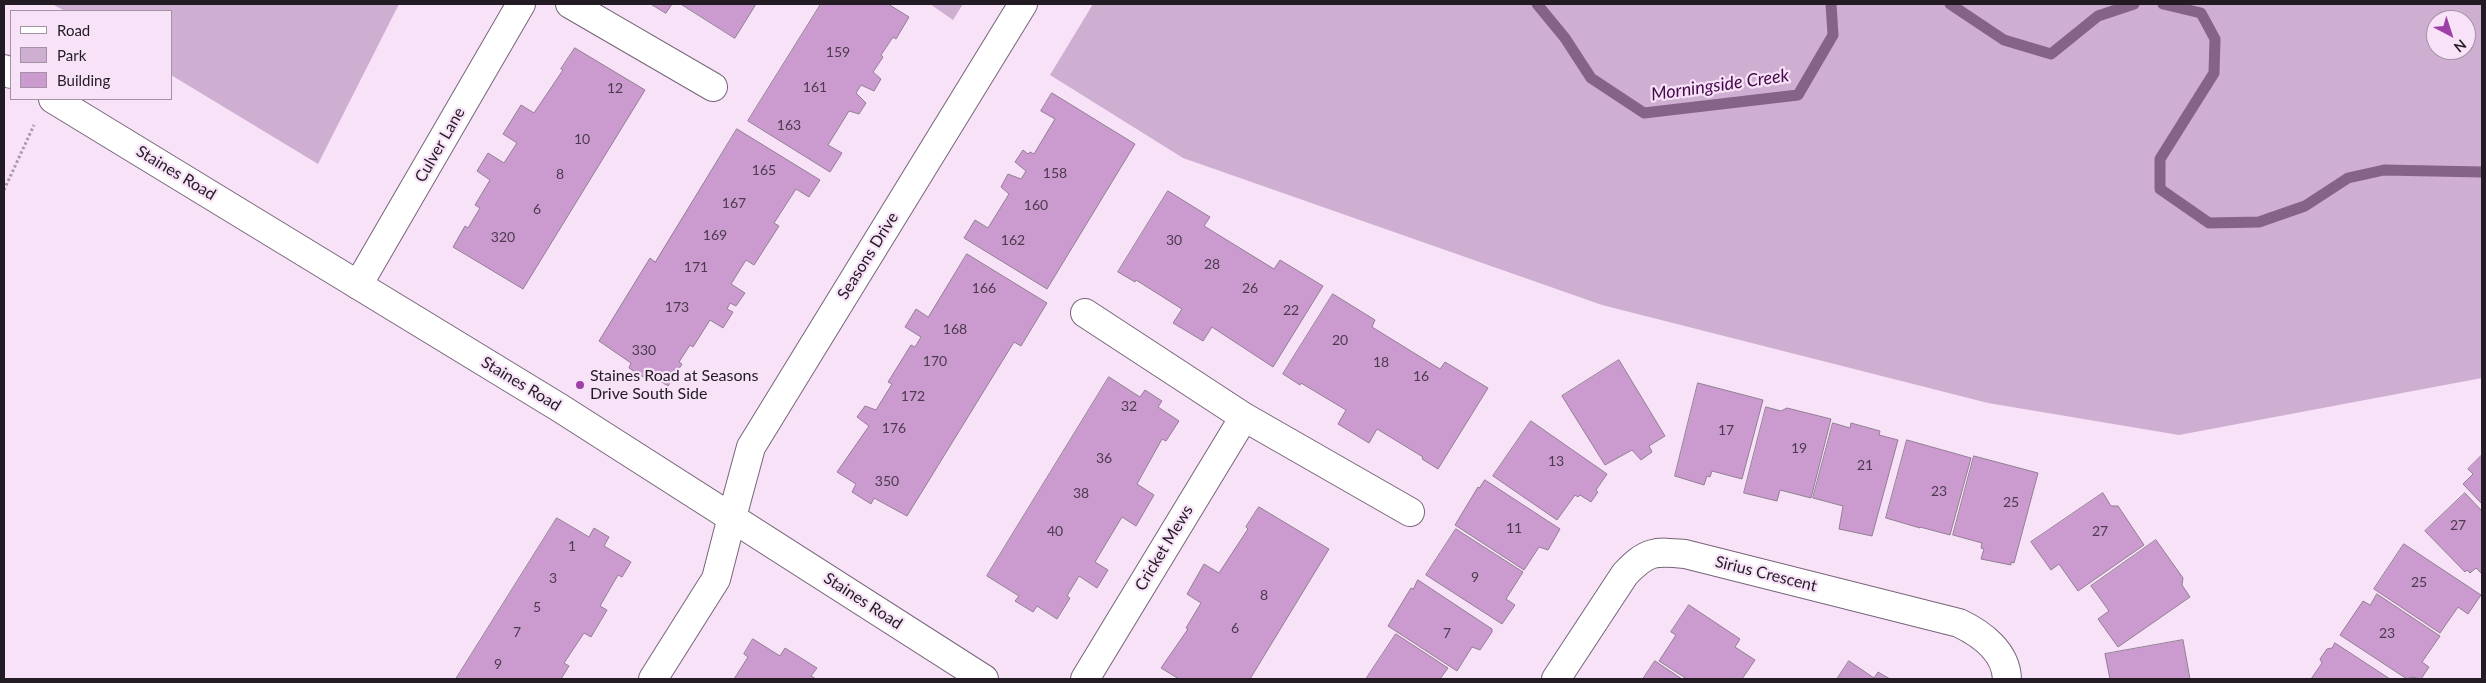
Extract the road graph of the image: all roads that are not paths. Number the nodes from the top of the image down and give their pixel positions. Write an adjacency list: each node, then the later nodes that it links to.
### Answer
1 (521, 4): 6 (street, Culver Lane)
2 (570, 4): 4 (street)
3 (1024, 4): 10 (street, Seasons Drive)
4 (713, 87)
5 (55, 100): 6 (street, Staines Road)
6 (358, 286): 10 (street, Staines Road)
7 (1085, 313): 8 (street)
8 (1244, 417): 9 (street); 13 (street, Cricket Mews)
9 (1410, 512)
10 (732, 517): 11 (street, Seasons Drive); 12 (street, Staines Road)
11 (654, 679)
12 (984, 679)
13 (1085, 679)
14 (1556, 679): 15 (street, Sirius Crescent)
15 (2007, 679)

